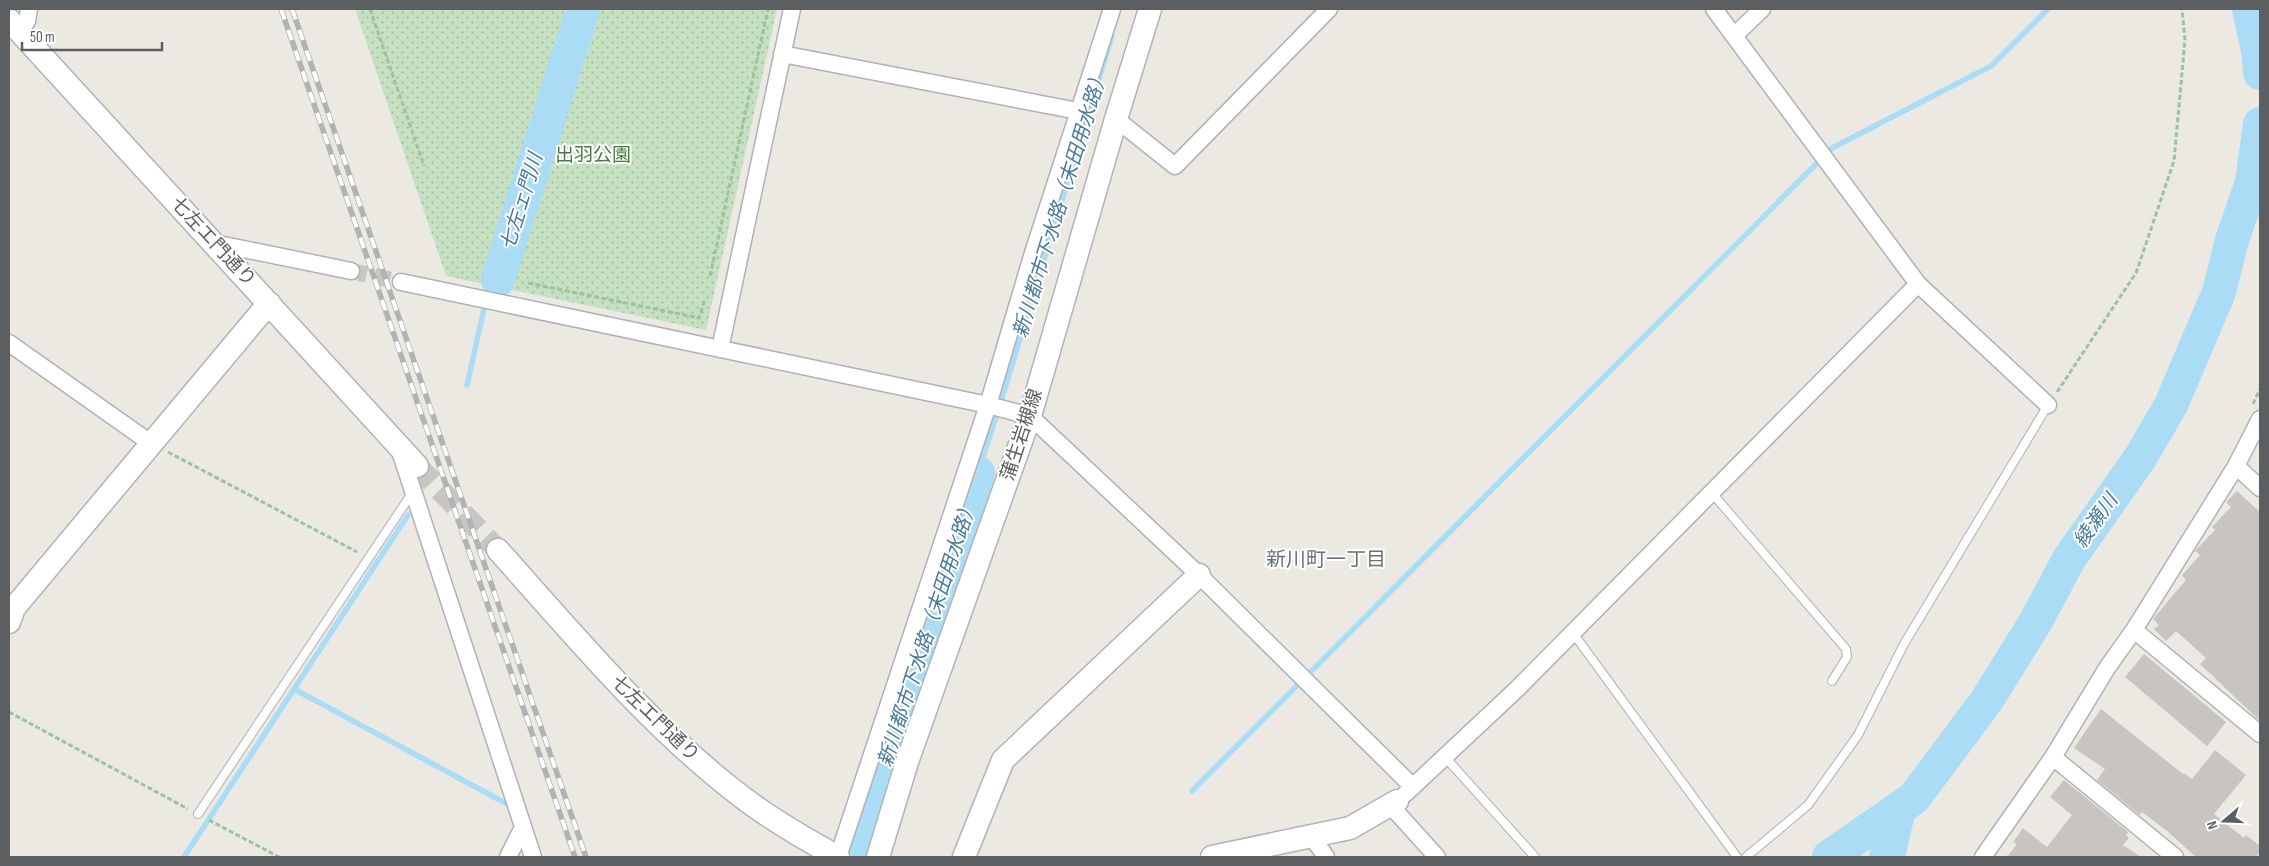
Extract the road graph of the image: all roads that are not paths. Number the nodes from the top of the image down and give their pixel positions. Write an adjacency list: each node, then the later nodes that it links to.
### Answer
1 (29, 9): 8 (street)
2 (792, 9): 10 (street)
3 (1112, 9): 11 (street)
4 (1150, 9): 12 (street, 蒲生岩槻線)
5 (1329, 9): 12 (street)
6 (1714, 9): 9 (street)
7 (1762, 9): 9 (street)
8 (14, 26): 13 (street, 七左エ門通り)
9 (1734, 36): 16 (street)
10 (782, 54): 11 (street); 19 (street)
11 (1078, 111): 20 (street)
12 (1116, 119): 22 (street, 蒲生岩槻線)
13 (214, 243): 14 (street); 17 (street, 七左エ門通り)
14 (351, 272)
15 (401, 282): 19 (street)
16 (1918, 284): 21 (street); 29 (street)
17 (269, 303): 24 (street); 25 (street, 七左エ門通り)
18 (9, 343): 24 (street)
19 (720, 349): 20 (street)
20 (988, 405): 22 (street); 46 (street)
21 (2048, 405): 54 (lane)
22 (1030, 416): 32 (street); 47 (street, 蒲生岩槻線)
23 (2260, 419): 27 (street)
24 (152, 444): 33 (street)
25 (398, 444): 26 (street, 七左エ門通り); 30 (street)
26 (417, 466)
27 (2236, 466): 28 (street); 34 (street)
28 (2260, 488)
29 (1712, 492): 35 (street); 36 (lane)
30 (412, 493): 41 (lane); 42 (street)
31 (498, 550): 46 (street, 七左エ門通り)
32 (1199, 575): 40 (street); 48 (street)
33 (11, 611)
34 (2134, 630): 37 (street); 38 (street)
35 (1573, 633): 39 (street); 53 (lane)
36 (1832, 681)
37 (2260, 734)
38 (2052, 756): 55 (street); 56 (street)
39 (1444, 757): 40 (street); 52 (lane)
40 (1400, 798): 43 (street); 51 (street)
41 (198, 814)
42 (523, 826): 44 (street); 45 (street)
43 (1312, 837): 49 (street); 50 (street)
44 (508, 857)
45 (533, 857)
46 (838, 857)
47 (878, 857)
48 (964, 857)
49 (1212, 857)
50 (1326, 857)
51 (1437, 857)
52 (1535, 857)
53 (1737, 857)
54 (1746, 857)
55 (1983, 857)
56 (2175, 857)

